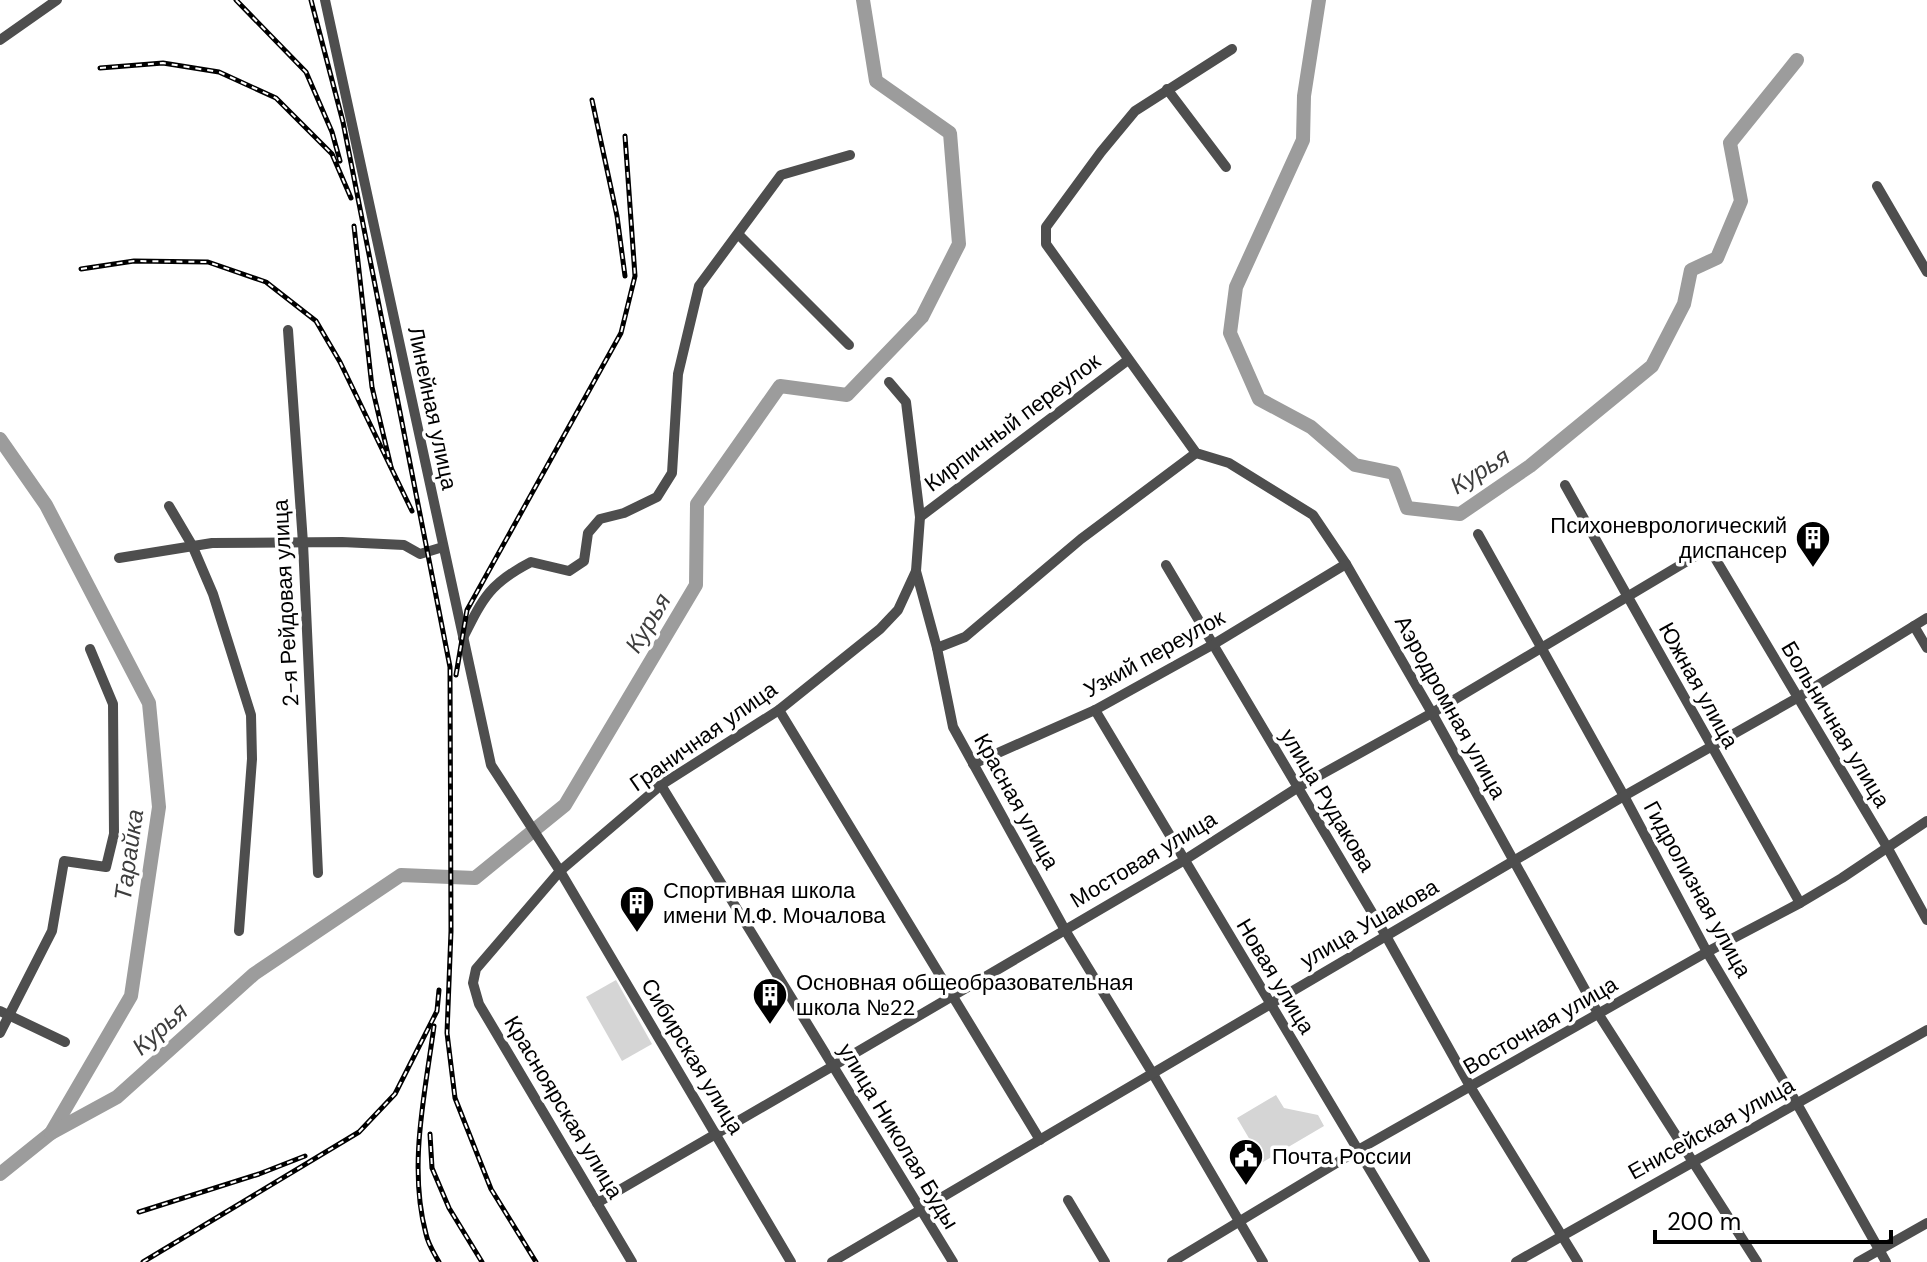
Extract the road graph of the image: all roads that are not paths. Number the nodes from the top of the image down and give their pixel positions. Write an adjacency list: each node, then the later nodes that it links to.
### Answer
1 (57, 0): 3 (street)
2 (325, 0): 22 (street, Линейная улица)
3 (0, 40)
4 (1232, 49): 5 (street)
5 (1167, 89): 7 (street); 13 (street)
6 (850, 155): 9 (street)
7 (1226, 167)
8 (1877, 186): 10 (street)
9 (739, 235): 12 (street); 31 (street)
10 (1927, 272)
11 (288, 330): 20 (street, 2-я Рейдовая улица)
12 (849, 345)
13 (1128, 360): 15 (street); 18 (street, Кирпичный переулок)
14 (889, 382): 18 (street, Красная улица)
15 (1196, 453): 25 (street, Аэродромная улица); 33 (street)
16 (1565, 485): 28 (street, Южная улица)
17 (169, 506): 21 (street)
18 (920, 517): 27 (street, Красная улица)
19 (1478, 534): 34 (street, Гидролизная улица)
20 (303, 543): 21 (street); 22 (street); 52 (street, 2-я Рейдовая улица)
21 (192, 545): 24 (street); 56 (street)
22 (443, 547): 31 (street, Линейная улица)
23 (1709, 548): 28 (street, Мостовая улица); 37 (street, Больничная улица)
24 (119, 558)
25 (1346, 564): 32 (street, Узкий переулок); 40 (street, Аэродромная улица)
26 (1166, 565): 32 (street, улица Рудакова)
27 (916, 571): 33 (street, Красная улица); 38 (street, Граничная улица)
28 (1628, 597): 34 (street, Мостовая улица); 41 (street, Южная улица)
29 (1927, 618): 30 (street, улица Ушакова)
30 (1914, 626): 35 (street); 37 (street, улица Ушакова)
31 (463, 638): 47 (street, Линейная улица)
32 (1214, 644): 39 (street, Узкий переулок); 44 (street, улица Рудакова)
33 (937, 648): 42 (street, Красная улица)
34 (1542, 648): 40 (street, Мостовая улица); 45 (street, Гидролизная улица)
35 (1927, 648)
36 (90, 649): 62 (street)
37 (1797, 698): 41 (street, улица Ушакова); 48 (street, Больничная улица)
38 (779, 710): 43 (street, Граничная улица); 60 (street)
39 (1095, 710): 42 (street, Узкий переулок); 49 (street, Новая улица)
40 (1432, 713): 44 (street, Мостовая улица); 50 (street, Аэродромная улица)
41 (1711, 748): 45 (street, улица Ушакова); 53 (street, Южная улица)
42 (973, 764): 55 (street, Красная улица)
43 (661, 785): 51 (street, Граничная улица); 67 (street, улица Николая Буды)
44 (1297, 788): 49 (street, Мостовая улица); 57 (street, улица Рудакова)
45 (1624, 796): 50 (street, улица Ушакова); 58 (street, Гидролизная улица)
46 (1927, 821): 48 (street, Восточная улица)
47 (545, 847): 51 (street, Сибирская улица)
48 (1887, 847): 53 (street, Восточная улица); 54 (street, Больничная улица)
49 (1183, 861): 55 (street, Мостовая улица); 61 (street, Новая улица)
50 (1513, 861): 57 (street, улица Ушакова); 63 (street, Аэродромная улица)
51 (560, 871): 59 (street, Граничная улица); 71 (street, Сибирская улица)
52 (318, 873)
53 (1800, 903): 58 (street, Восточная улица)
54 (1927, 920)
55 (1065, 930): 60 (street, Мостовая улица); 68 (street, Красная улица)
56 (239, 931)
57 (1386, 936): 61 (street, улица Ушакова); 69 (street, улица Рудакова)
58 (1707, 952): 63 (street, Восточная улица); 70 (street, Гидролизная улица)
59 (476, 969): 76 (street, Красноярская улица)
60 (953, 996): 67 (street, Мостовая улица); 72 (street)
61 (1270, 1004): 68 (street, улица Ушакова); 73 (street, Новая улица)
62 (4, 1013): 65 (street); 66 (street)
63 (1599, 1015): 69 (street, Восточная улица); 74 (street, Аэродромная улица)
64 (1927, 1030): 70 (street, Енисейская улица)
65 (0, 1033)
66 (65, 1042)
67 (833, 1066): 71 (street, Мостовая улица); 77 (street, улица Николая Буды)
68 (1153, 1074): 72 (street, улица Ушакова); 78 (street, Красная улица)
69 (1471, 1088): 73 (street, Восточная улица); 80 (street, улица Рудакова)
70 (1796, 1102): 74 (street, Енисейская улица); 81 (street, Гидролизная улица)
71 (716, 1134): 76 (street, Мостовая улица); 83 (street, Сибирская улица)
72 (1040, 1140): 77 (street, улица Ушакова)
73 (1358, 1150): 78 (street, Восточная улица); 89 (street, Новая улица)
74 (1691, 1161): 80 (street, Енисейская улица); 92 (street, Аэродромная улица)
75 (1068, 1200): 86 (street)
76 (597, 1203): 82 (street, Красноярская улица)
77 (920, 1209): 84 (street, улица Ушакова); 85 (street, улица Николая Буды)
78 (1240, 1223): 87 (street, Восточная улица); 88 (street, Красная улица)
79 (1927, 1223): 81 (street)
80 (1562, 1236): 90 (street, Енисейская улица); 91 (street, улица Рудакова)
81 (1879, 1250): 93 (street); 94 (street, Гидролизная улица)
82 (632, 1262)
83 (791, 1262)
84 (832, 1262)
85 (953, 1262)
86 (1105, 1262)
87 (1172, 1262)
88 (1263, 1262)
89 (1425, 1262)
90 (1516, 1262)
91 (1578, 1262)
92 (1757, 1262)
93 (1858, 1262)
94 (1886, 1262)

